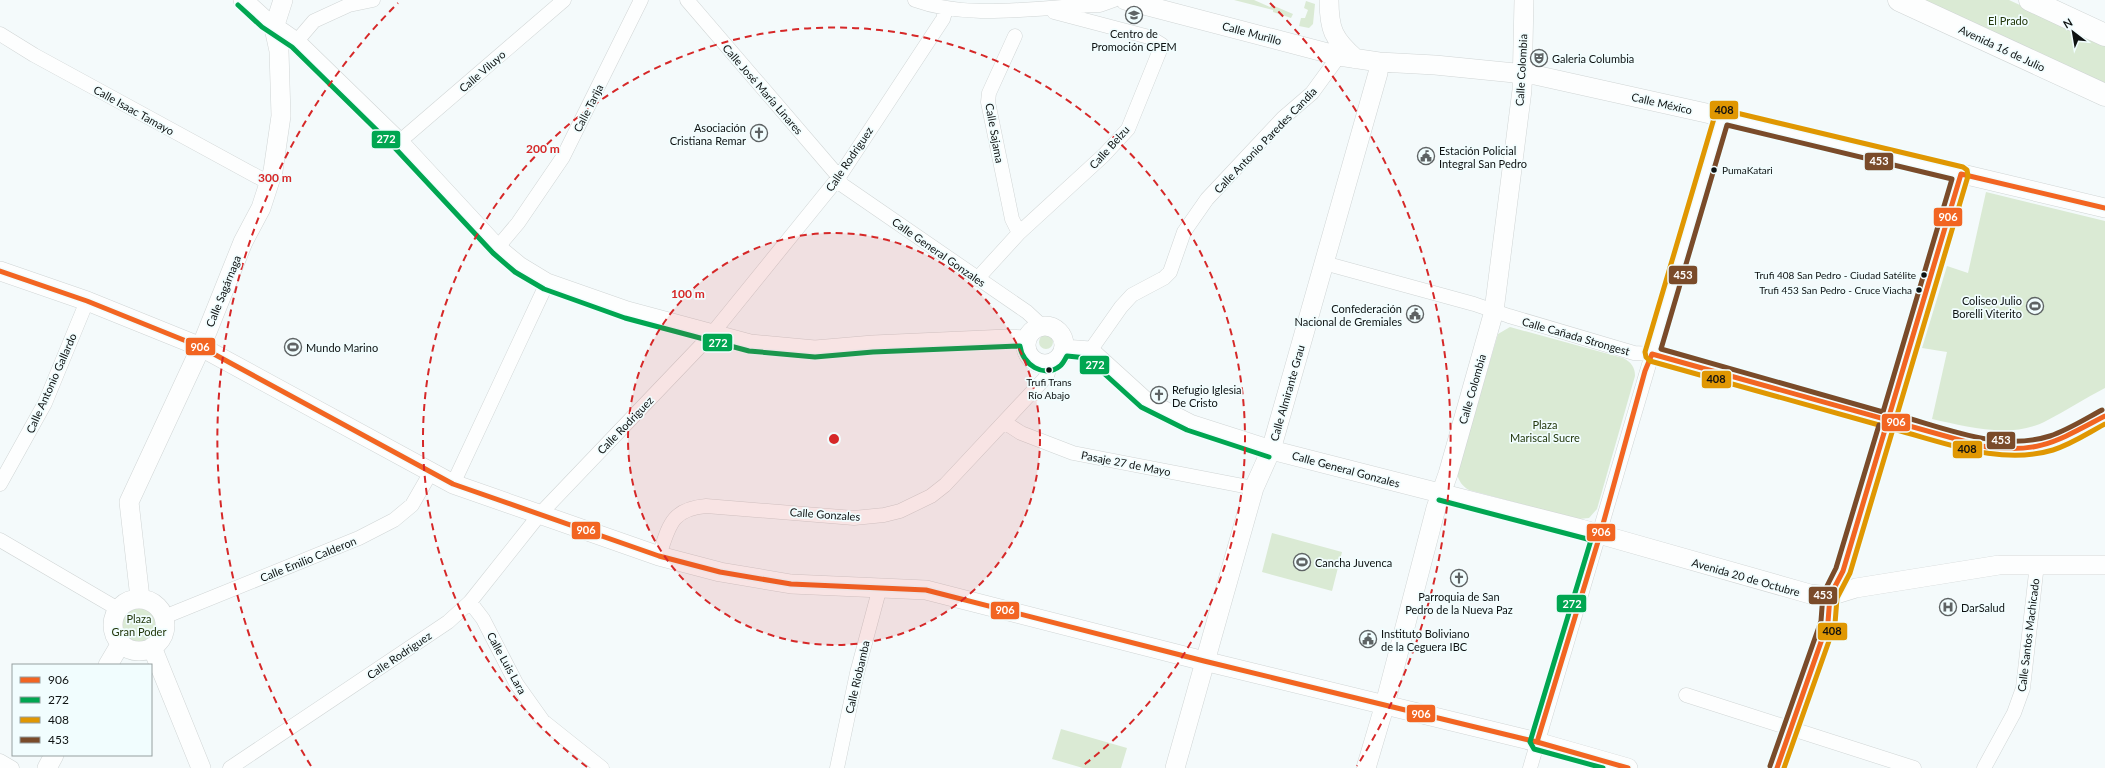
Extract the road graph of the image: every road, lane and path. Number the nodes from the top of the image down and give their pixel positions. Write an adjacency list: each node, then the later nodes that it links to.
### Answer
1 (243, 0): 16 (main road)
2 (283, 0): 16 (main road)
3 (374, 0): 20 (street)
4 (564, 0): 26 (street, Calle Viluyo)
5 (641, 0): 32 (street, Calle Tarija)
6 (687, 0): 28 (street, Calle José María Linares)
7 (916, 0): 15 (street)
8 (1114, 0): 14 (street)
9 (1125, 0): 21 (main road, Calle Murillo)
10 (1330, 0): 21 (main road)
11 (1524, 0): 23 (main road, Calle Colombia)
12 (1899, 0): 24 (main road, Avenida 16 de Julio)
13 (2030, 0): 18 (main road)
14 (1052, 8): 15 (street); 31 (street, Calle Belzu)
15 (946, 9): 28 (street, Calle Rodriguez)
16 (274, 28): 20 (main road); 29 (main road, Calle Sagárnaga)
17 (0, 34): 29 (street, Calle Isaac Tamayo)
18 (2105, 35)
19 (1015, 36): 31 (street, Calle Sajama)
20 (296, 42): 26 (main road)
21 (1347, 57): 22 (main road, Calle Murillo); 44 (street, Calle Antonio Paredes Candia)
22 (1379, 62): 23 (main road, Calle México); 33 (main road, Calle Almirante Grau)
23 (1522, 73): 25 (main road, Calle México); 38 (main road, Calle Colombia)
24 (2105, 95)
25 (1722, 118): 27 (main road, Calle México); 45 (street)
26 (399, 142): 32 (main road)
27 (1961, 174): 30 (main road, Calle México); 48 (street)
28 (839, 177): 35 (street, Calle General Gonzales); 40 (street, Calle Rodriguez)
29 (269, 184): 42 (main road, Calle Sagárnaga)
30 (2105, 208)
31 (1019, 233): 35 (street, Calle Belzu)
32 (497, 248): 36 (main road)
33 (1324, 263): 38 (street, Calle Cañada Strongest); 50 (main road, Calle Almirante Grau)
34 (0, 271): 37 (main road)
35 (977, 279): 39 (street, Calle General Gonzales)
36 (547, 283): 40 (main road); 53 (street)
37 (87, 301): 42 (main road); 52 (street, Calle Antonio Gallardo)
38 (1494, 311): 45 (street, Calle Cañada Strongest); 55 (main road, Calle Colombia)
39 (1042, 326): 41 (main road); 43 (main road)
40 (711, 335): 41 (main road); 56 (street, Calle Rodriguez)
41 (1027, 340): 46 (main road)
42 (201, 347): 51 (main road); 64 (main road, Calle Sagárnaga)
43 (1064, 348): 44 (main road); 46 (main road)
44 (1090, 351): 50 (main road, Calle General Gonzales)
45 (1652, 354): 48 (street, Calle Cañada Strongest); 57 (street)
46 (1051, 363): 49 (street, Calle Gonzales)
47 (2105, 416): 48 (street, Calle Cañada Strongest)
48 (1887, 420): 63 (street)
49 (1004, 422): 54 (street, Pasaje 27 de Mayo); 59 (street, Calle Gonzales)
50 (1271, 450): 54 (main road, Calle Almirante Grau); 55 (main road, Calle General Gonzales)
51 (431, 472): 53 (main road); 67 (street, Calle Emilio Calderon)
52 (0, 484)
53 (453, 484): 56 (main road)
54 (1254, 488): 70 (main road, Calle Almirante Grau)
55 (1442, 493): 57 (main road, Avenida 20 de Octubre); 73 (main road, Calle Colombia)
56 (540, 514): 59 (main road); 65 (street, Calle Rodriguez)
57 (1600, 534): 63 (main road, Avenida 20 de Octubre); 75 (street)
58 (0, 540): 66 (street)
59 (659, 556): 62 (main road)
60 (2037, 564): 61 (main road, Avenida 20 de Octubre); 63 (main road, Avenida 20 de Octubre); 90 (street, Calle Santos Machicado)
61 (2105, 565)
62 (880, 588): 70 (main road); 83 (street, Calle Riobamba)
63 (1830, 596): 74 (street)
64 (140, 598): 66 (main road); 67 (main road)
65 (470, 602): 81 (street, Calle Rodriguez); 82 (street, Calle Luis Lara)
66 (118, 609): 68 (main road)
67 (164, 617): 69 (main road)
68 (121, 643): 69 (main road); 71 (main road)
69 (152, 647): 80 (main road)
70 (1204, 661): 73 (main road); 84 (main road, Calle Almirante Grau)
71 (109, 664)
72 (1686, 694): 74 (street)
73 (1385, 704): 75 (main road); 85 (main road, Calle Colombia)
74 (1791, 728): 88 (street); 89 (street)
75 (1537, 742): 86 (street); 87 (main road)
76 (53, 756): 79 (main road)
77 (0, 761): 78 (street)
78 (12, 768)
79 (46, 768)
80 (201, 768)
81 (230, 768)
82 (602, 768)
83 (837, 768)
84 (1175, 768)
85 (1366, 768)
86 (1530, 768)
87 (1628, 768)
88 (1777, 768)
89 (1914, 768)
90 (1984, 768)

